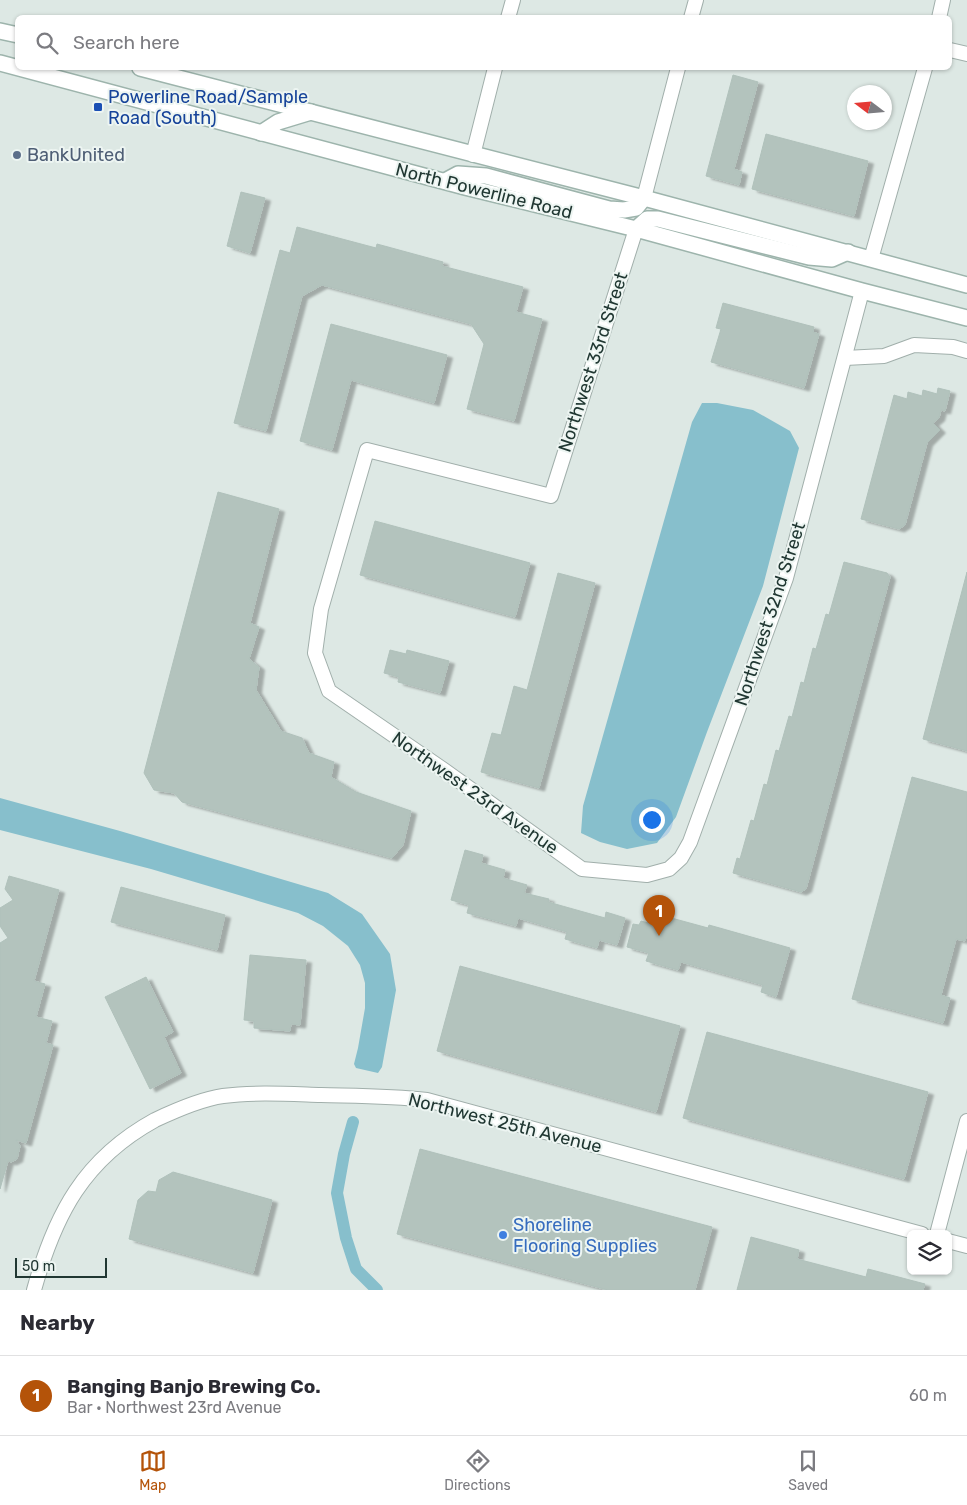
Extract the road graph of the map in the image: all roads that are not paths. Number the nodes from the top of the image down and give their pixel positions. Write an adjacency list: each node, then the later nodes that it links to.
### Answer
1 (513, 0): 4 (street)
2 (696, 0): 5 (street)
3 (943, 0): 6 (street)
4 (509, 15)
5 (692, 15)
6 (940, 15)
7 (0, 31): 8 (main road)
8 (15, 34)
9 (952, 50): 10 (street)
10 (967, 54)
11 (0, 63): 12 (main road, North Powerline Road)
12 (15, 67)
13 (26, 70): 19 (main road, North Powerline Road)
14 (148, 70): 18 (main road, North Powerline Road)
15 (494, 70): 20 (street)
16 (677, 70): 22 (street)
17 (924, 70): 25 (street)
18 (311, 112): 19 (main road); 20 (main road, North Powerline Road)
19 (262, 133): 21 (main road, North Powerline Road)
20 (473, 155): 22 (main road, North Powerline Road)
21 (445, 181): 22 (main road); 23 (main road, North Powerline Road)
22 (644, 198): 24 (main road, North Powerline Road)
23 (636, 229): 24 (main road); 27 (main road, North Powerline Road); 31 (street, Northwest 33rd Street)
24 (848, 252): 25 (main road, North Powerline Road)
25 (871, 259): 26 (main road, North Powerline Road)
26 (967, 285)
27 (862, 291): 28 (main road, North Powerline Road); 30 (street, Northwest 32nd Street)
28 (967, 318)
29 (967, 351): 30 (street)
30 (844, 358): 32 (street, Northwest 32nd Street)
31 (315, 653): 32 (street, Northwest 23rd Avenue)
32 (669, 869)
33 (967, 1121): 35 (street)
34 (907, 1230): 38 (street, Northwest 25th Avenue)
35 (938, 1230)
36 (952, 1242): 37 (street)
37 (967, 1246)
38 (34, 1290)

